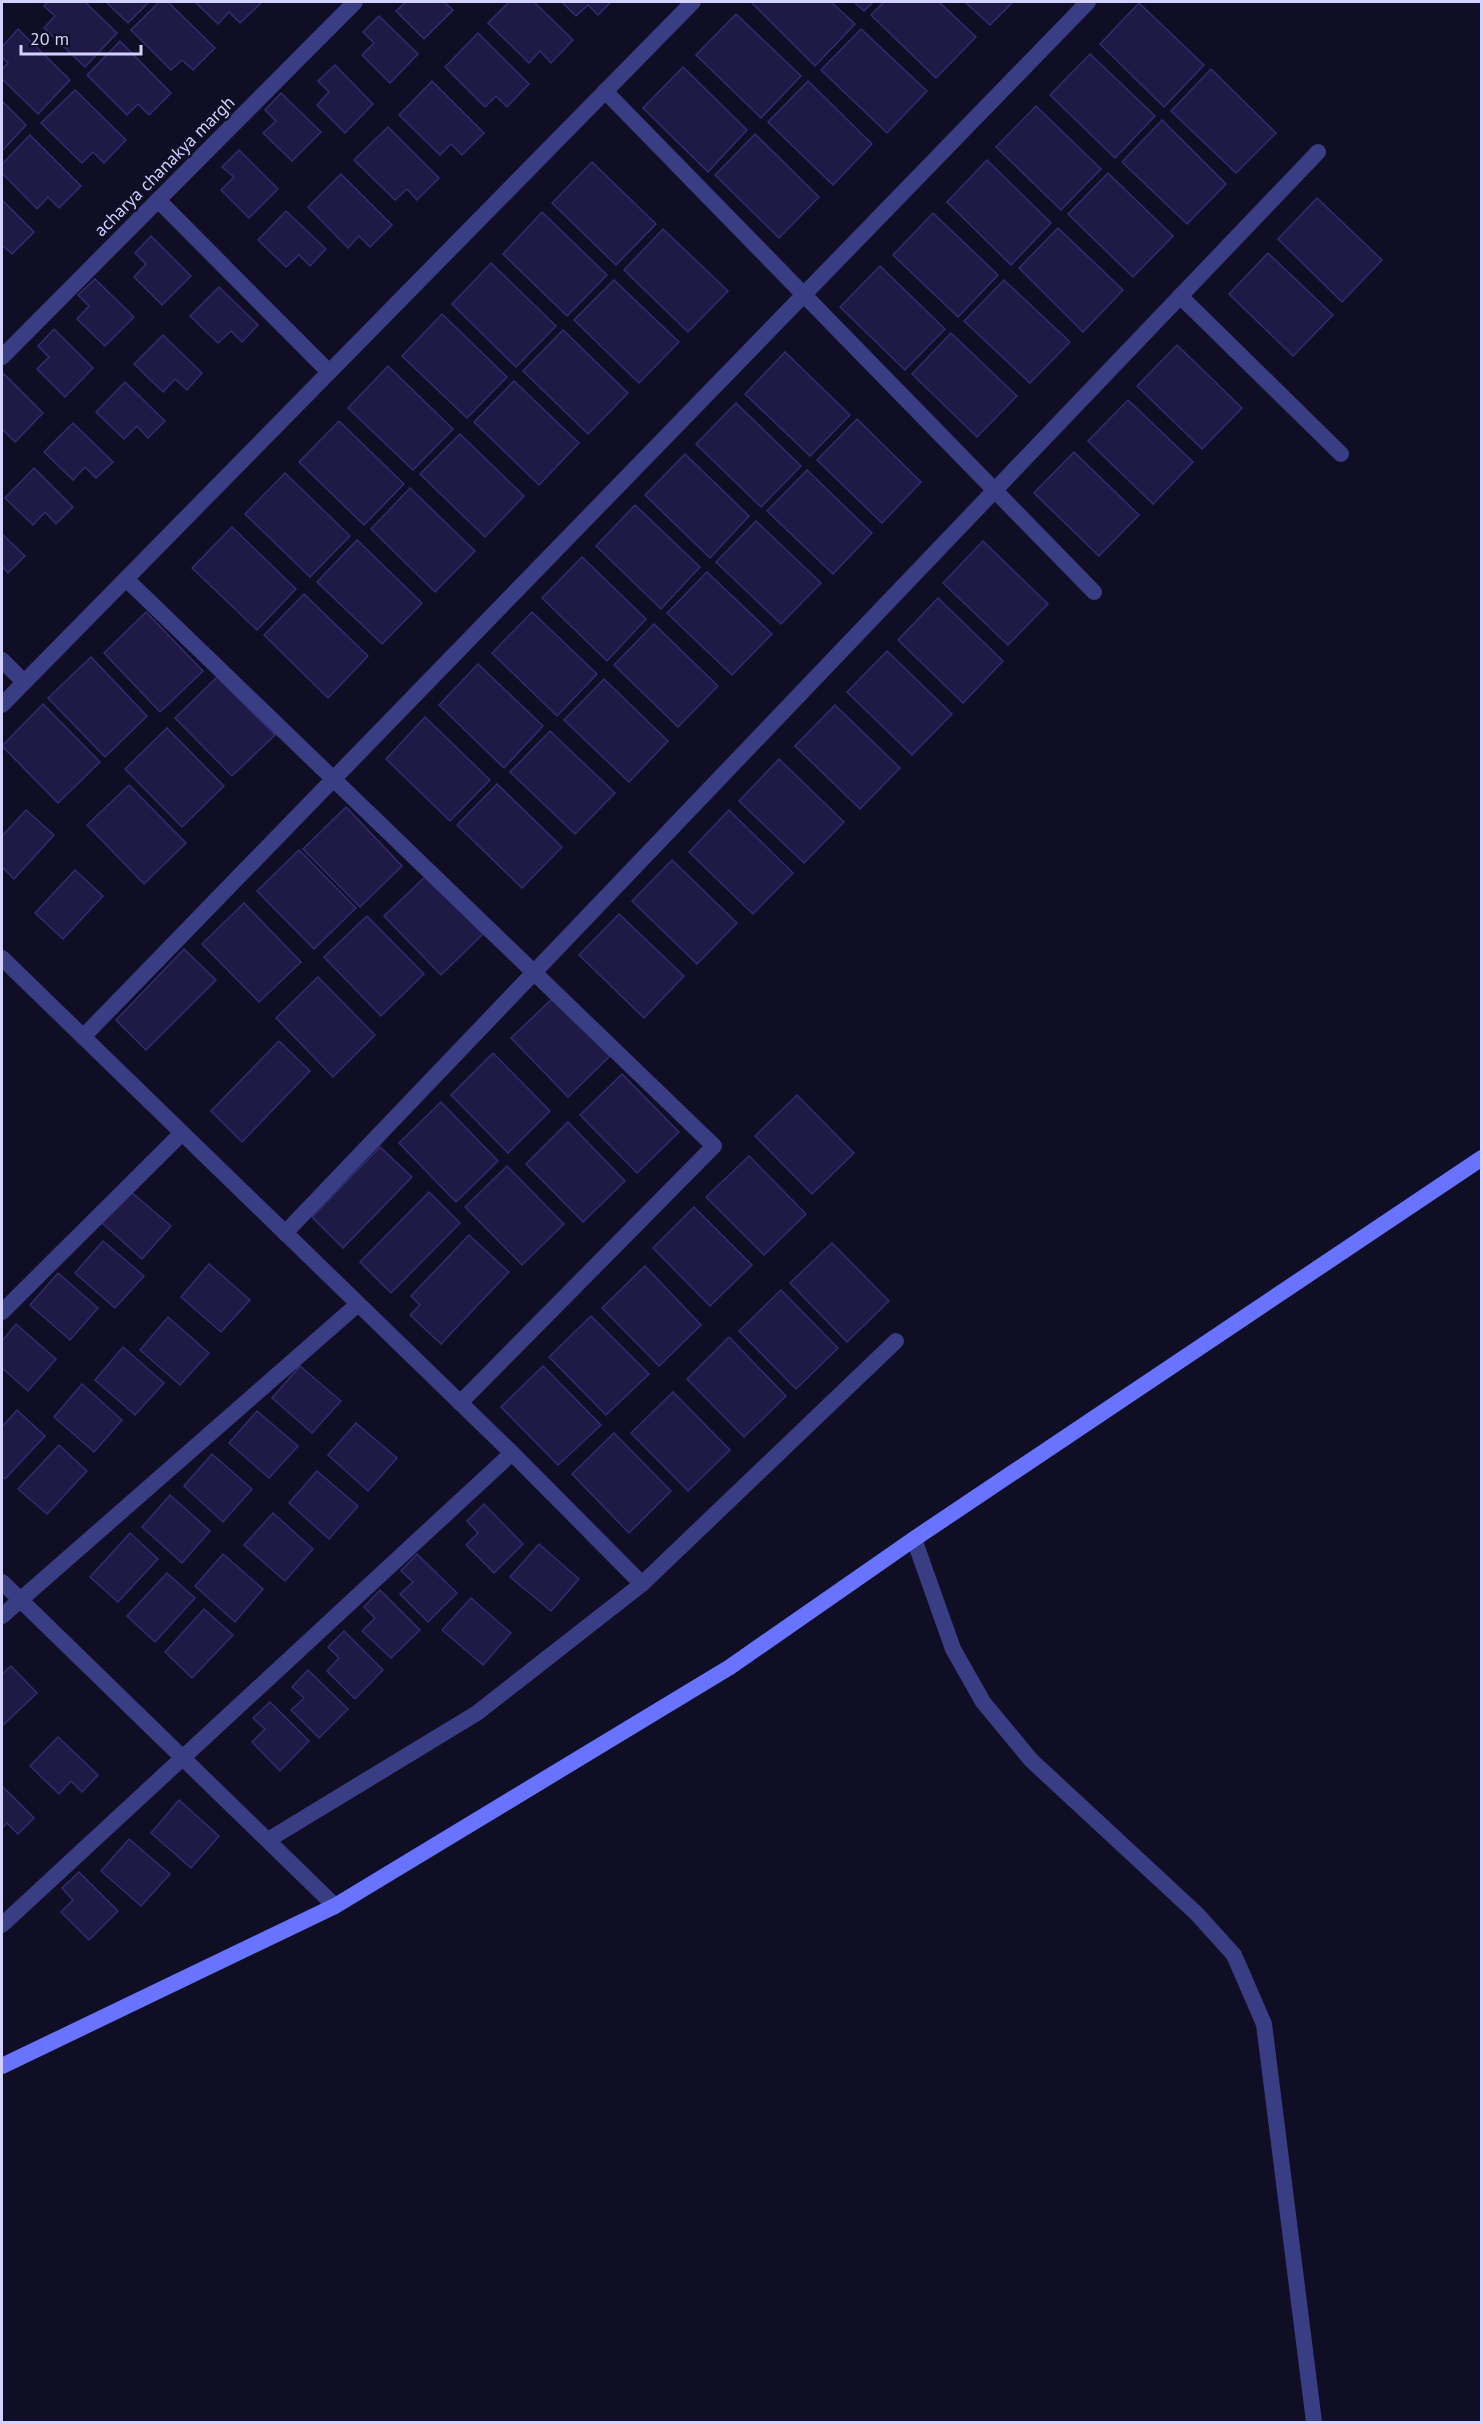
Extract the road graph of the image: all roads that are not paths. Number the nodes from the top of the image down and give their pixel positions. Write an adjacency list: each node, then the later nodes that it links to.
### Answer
1 (355, 2): 6 (street, acharya chanakya margh)
2 (693, 2): 4 (street)
3 (1088, 2): 7 (street)
4 (605, 92): 7 (street); 10 (street)
5 (1318, 152): 8 (street)
6 (158, 200): 9 (street, acharya chanakya margh); 10 (street)
7 (803, 295): 12 (street); 18 (street)
8 (1180, 296): 11 (street); 12 (street)
9 (2, 357)
10 (329, 372): 13 (street)
11 (1341, 454)
12 (995, 491): 14 (street); 20 (street)
13 (126, 579): 16 (street); 18 (street)
14 (1094, 592)
15 (2, 660): 16 (street)
16 (24, 682): 17 (street)
17 (2, 705)
18 (333, 779): 20 (street); 21 (street)
19 (2, 958): 21 (street)
20 (534, 973): 24 (street); 28 (street)
21 (83, 1037): 22 (street)
22 (182, 1133): 24 (street); 26 (street)
23 (1482, 1158): 30 (main road)
24 (285, 1233): 25 (street)
25 (358, 1304): 28 (street); 33 (street)
26 (2, 1312)
27 (896, 1341): 32 (street)
28 (460, 1403): 29 (street)
29 (512, 1453): 32 (street); 35 (street)
30 (914, 1539): 37 (main road); 40 (street)
31 (2, 1582): 33 (street)
32 (642, 1584): 36 (street)
33 (18, 1599): 34 (street); 35 (street)
34 (2, 1616)
35 (183, 1756): 36 (street); 38 (street)
36 (268, 1840): 37 (street)
37 (335, 1906): 39 (main road)
38 (2, 1925)
39 (2, 2066)
40 (1314, 2422)

